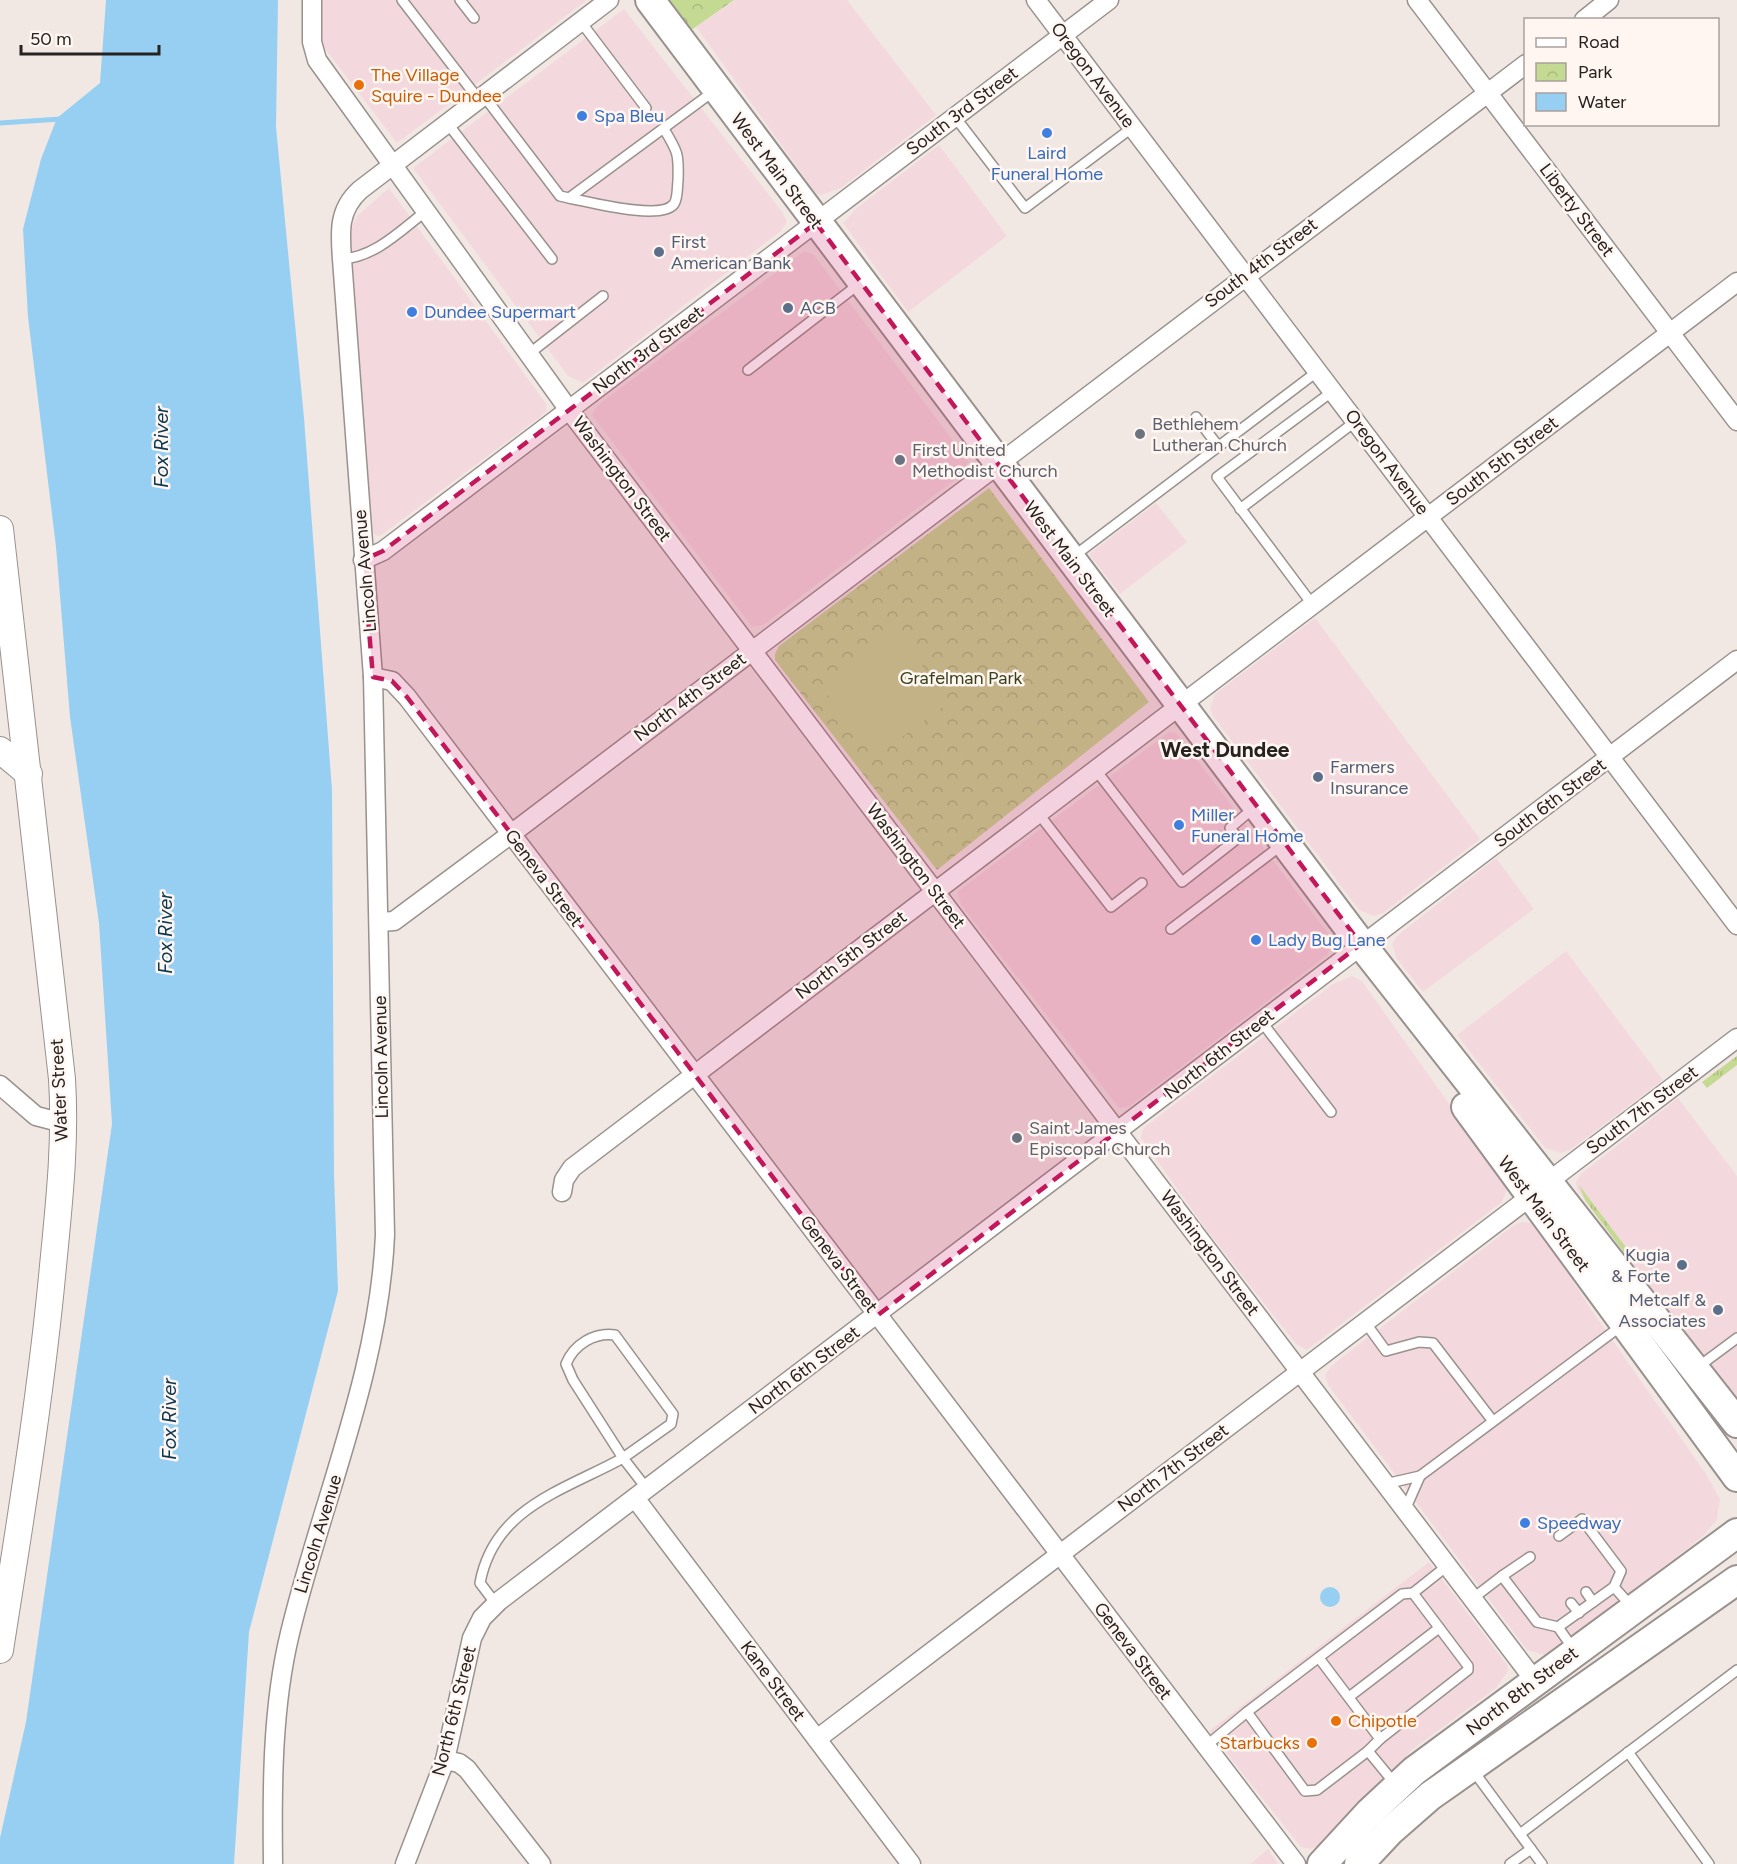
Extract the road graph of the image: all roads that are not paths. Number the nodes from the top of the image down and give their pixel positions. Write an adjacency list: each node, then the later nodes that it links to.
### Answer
1 (312, 0): 23 (street, Washington Street)
2 (403, 0): 17 (lane)
3 (460, 0): 10 (lane)
4 (609, 0): 12 (street, Lincoln Avenue)
5 (650, 0): 15 (main road, West Main Street)
6 (1036, 0): 13 (street, Oregon Avenue)
7 (1108, 0): 13 (street, South 3rd Street)
8 (1418, 0): 16 (street, Liberty Street)
9 (1609, 0): 11 (street)
10 (474, 18)
11 (1586, 18)
12 (581, 22): 17 (street, Lincoln Avenue); 18 (lane)
13 (1062, 35): 19 (street, South 3rd Street); 21 (street, Oregon Avenue)
14 (1524, 66): 16 (street, South 4th Street)
15 (716, 89): 22 (lane); 26 (main road, West Main Street)
16 (1488, 93): 29 (street, South 4th Street); 33 (street, Liberty Street)
17 (482, 98): 20 (street, Lincoln Avenue); 24 (lane)
18 (646, 108)
19 (955, 117): 21 (lane); 26 (street, South 3rd Street)
20 (448, 124): 23 (street, Lincoln Avenue); 28 (lane)
21 (1132, 127): 29 (street, Oregon Avenue)
22 (664, 129): 24 (lane); 24 (lane)
23 (392, 166): 25 (street, Washington Street); 27 (street, Lincoln Avenue)
24 (569, 198)
25 (426, 211): 27 (lane); 34 (street, Washington Street)
26 (816, 223): 30 (main road, West Main Street); 38 (street, North 3rd Street)
27 (342, 259): 48 (street, Lincoln Avenue)
28 (552, 259)
29 (1245, 275): 36 (street, Oregon Avenue); 43 (street, South 4th Street)
30 (860, 282): 35 (lane); 43 (main road, West Main Street)
31 (1737, 282): 33 (street, South 5th Street)
32 (603, 296): 34 (lane)
33 (1670, 333): 41 (street, Liberty Street); 45 (street, South 5th Street)
34 (530, 353): 38 (street, Washington Street)
35 (748, 370)
36 (1318, 371): 37 (street, Oregon Avenue); 42 (lane)
37 (1333, 391): 40 (street, Oregon Avenue); 44 (lane)
38 (569, 410): 48 (street, North 3rd Street); 50 (street, Washington Street)
39 (1196, 417): 42 (lane)
40 (1356, 421): 44 (lane); 45 (street, Oregon Avenue)
41 (1737, 421)
42 (1218, 446): 47 (lane)
43 (997, 464): 47 (main road, West Main Street); 50 (street, North 4th Street)
44 (1240, 508): 49 (lane)
45 (1428, 517): 49 (street, South 5th Street); 55 (street, Oregon Avenue)
46 (0, 530): 57 (street, Water Street)
47 (1070, 559): 53 (main road, West Main Street)
48 (363, 560): 52 (street, Lincoln Avenue)
49 (1312, 604): 53 (street, South 5th Street)
50 (752, 651): 60 (street, North 4th Street); 63 (street, Washington Street)
51 (1737, 660): 55 (street, South 6th Street)
52 (373, 677): 60 (street, Geneva Street); 64 (street, Lincoln Avenue)
53 (1180, 704): 56 (street, North 5th Street); 58 (main road, West Main Street)
54 (0, 750): 57 (street)
55 (1611, 757): 65 (street, Oregon Avenue); 67 (street, South 6th Street)
56 (1095, 769): 58 (lane); 59 (street, North 5th Street)
57 (29, 774): 73 (street, Water Street)
58 (1257, 806): 61 (main road, West Main Street)
59 (1038, 813): 62 (lane); 63 (street, North 5th Street)
60 (511, 834): 64 (street, North 4th Street); 70 (street, Geneva Street)
61 (1285, 843): 66 (lane); 67 (main road, West Main Street)
62 (1142, 883)
63 (934, 891): 70 (street, North 5th Street); 74 (street, Washington Street)
64 (380, 922): 127 (street, Lincoln Avenue)
65 (1737, 925)
66 (1171, 929)
67 (1361, 944): 68 (street, North 6th Street); 75 (main road, West Main Street)
68 (1262, 1021): 72 (lane); 74 (street, North 6th Street)
69 (1737, 1038): 75 (street, South 7th Street)
70 (694, 1074): 76 (street, North 5th Street); 77 (street, Geneva Street)
71 (0, 1085): 73 (street)
72 (1331, 1112)
73 (63, 1123): 95 (street, Water Street)
74 (1118, 1131): 77 (street, North 6th Street); 82 (street, Washington Street)
75 (1539, 1190): 78 (street, North 7th Street); 79 (main road, West Main Street); 81 (main road, West Main Street)
76 (562, 1192)
77 (878, 1315): 89 (street, North 6th Street); 93 (street, Geneva Street)
78 (1365, 1322): 82 (street, North 7th Street); 83 (lane)
79 (1625, 1322): 83 (lane); 87 (main road, West Main Street)
80 (1737, 1338): 81 (lane)
81 (1694, 1369): 84 (main road, West Main Street)
82 (1299, 1372): 88 (street, Washington Street); 93 (street, North 7th Street)
83 (1492, 1420): 86 (lane)
84 (1737, 1424)
85 (623, 1458): 85 (lane); 89 (lane); 105 (lane)
86 (1420, 1476): 88 (lane); 90 (lane)
87 (1737, 1477)
88 (1385, 1484): 90 (street, Washington Street)
89 (641, 1493): 105 (street, North 6th Street); 118 (street, Kane Street)
90 (1405, 1510): 96 (street, Washington Street)
91 (1737, 1533): 106 (main road, North 8th Street)
92 (1559, 1536): 99 (lane)
93 (1060, 1555): 118 (street, North 7th Street); 119 (street, Geneva Street)
94 (1530, 1557): 97 (lane)
95 (7, 1558): 110 (street, Water Street)
96 (1447, 1566): 101 (lane); 102 (street, Washington Street)
97 (1502, 1576): 102 (lane); 108 (lane)
98 (1737, 1581): 123 (main road, North 8th Street)
99 (1614, 1587): 103 (lane); 106 (lane)
100 (1586, 1592): 103 (lane)
101 (1413, 1593): 109 (lane); 112 (lane)
102 (1472, 1599): 114 (street, Washington Street)
103 (1593, 1602): 107 (lane)
104 (1571, 1603): 107 (lane)
105 (496, 1604): 122 (street, North 6th Street)
106 (1633, 1609): 111 (main road, North 8th Street)
107 (1579, 1613): 108 (lane)
108 (1558, 1627): 111 (lane)
109 (1439, 1628): 115 (lane); 117 (lane)
110 (0, 1650)
111 (1575, 1652): 114 (main road, North 8th Street)
112 (1319, 1658): 115 (lane); 116 (lane)
113 (1737, 1670): 121 (lane)
114 (1534, 1681): 124 (main road, North 8th Street)
115 (1348, 1697): 117 (lane)
116 (1247, 1712): 119 (lane); 120 (lane)
117 (1380, 1738): 120 (lane)
118 (817, 1739): 130 (street, Kane Street)
119 (1206, 1746): 131 (street, Geneva Street)
120 (1368, 1751): 124 (lane)
121 (1628, 1752): 125 (lane); 136 (lane)
122 (445, 1760): 128 (street, North 6th Street); 129 (street)
123 (1470, 1767): 125 (lane); 133 (main road, North 8th Street)
124 (1398, 1786): 132 (main road, North 8th Street)
125 (1520, 1834): 126 (lane)
126 (1531, 1849): 134 (lane); 135 (lane)
127 (273, 1864)
128 (405, 1864)
129 (542, 1864)
130 (911, 1864)
131 (1296, 1864)
132 (1322, 1864)
133 (1359, 1864)
134 (1510, 1864)
135 (1542, 1864)
136 (1709, 1864)

